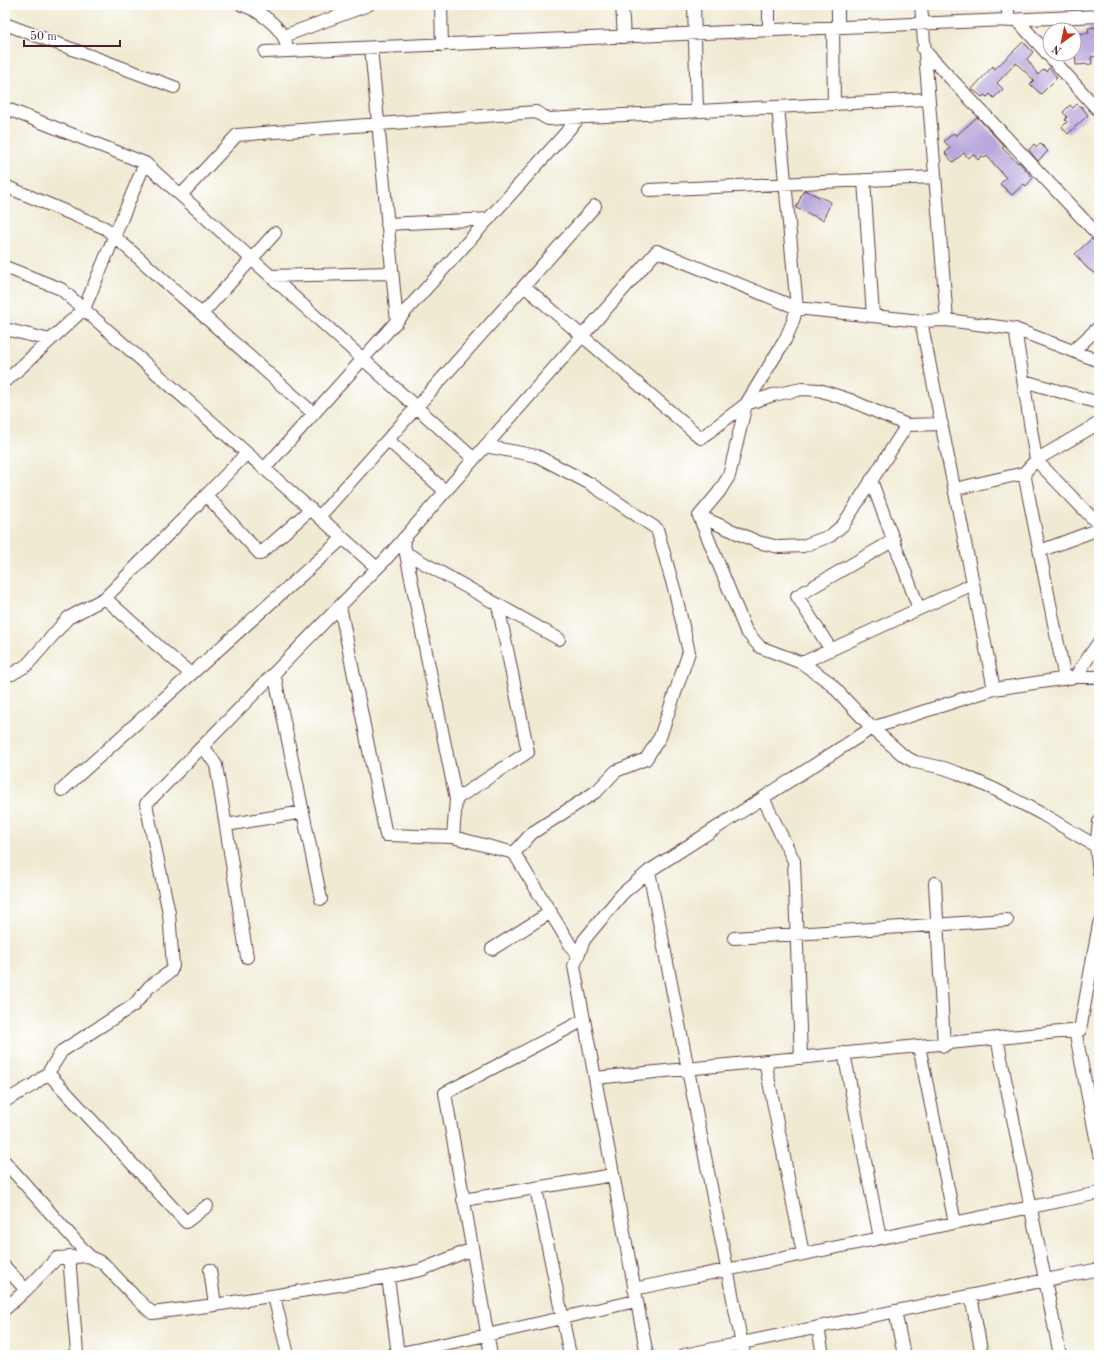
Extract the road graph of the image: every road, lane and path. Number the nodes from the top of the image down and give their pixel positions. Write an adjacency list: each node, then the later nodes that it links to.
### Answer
1 (242, 5): 17 (street)
2 (368, 5): 17 (street)
3 (440, 5): 19 (street)
4 (622, 5): 18 (street)
5 (694, 5): 16 (street)
6 (769, 5): 15 (street)
7 (838, 5): 14 (street)
8 (920, 5): 13 (street)
9 (1008, 5): 11 (street)
10 (1099, 16): 11 (street)
11 (1013, 20): 13 (street); 27 (street)
12 (5, 24): 24 (street)
13 (921, 24): 14 (street); 21 (street)
14 (836, 28): 15 (street); 26 (street)
15 (769, 31): 16 (street)
16 (695, 34): 18 (street); 30 (street)
17 (284, 36): 22 (street)
18 (624, 37): 19 (street)
19 (442, 45): 20 (street)
20 (371, 48): 22 (street); 32 (street)
21 (924, 49): 25 (street); 45 (street)
22 (287, 51): 23 (street)
23 (265, 52)
24 (174, 87)
25 (928, 99): 26 (street); 34 (street)
26 (834, 104): 28 (street)
27 (1097, 106)
28 (778, 107): 30 (street); 36 (street)
29 (5, 108): 33 (street)
30 (697, 111): 31 (street)
31 (580, 117): 32 (street); 41 (street)
32 (378, 124): 39 (street); 42 (street)
33 (145, 163): 39 (street); 44 (street)
34 (935, 176): 35 (street); 55 (street)
35 (864, 180): 36 (street); 54 (street)
36 (785, 184): 38 (street); 51 (street)
37 (5, 186): 44 (street)
38 (650, 190)
39 (181, 195): 46 (street)
40 (595, 206): 50 (street)
41 (489, 219): 42 (street); 57 (street)
42 (387, 224): 48 (street)
43 (275, 233): 46 (street)
44 (114, 236): 52 (street); 53 (street)
45 (1099, 236)
46 (252, 259): 49 (street); 53 (street)
47 (5, 267): 52 (street)
48 (392, 273): 49 (street); 57 (street)
49 (270, 276): 64 (street)
50 (524, 286): 61 (street); 70 (street)
51 (797, 308): 54 (street); 61 (street); 69 (street)
52 (84, 309): 62 (street); 77 (street)
53 (202, 314): 71 (street)
54 (873, 316): 56 (street)
55 (947, 320): 56 (street); 60 (street)
56 (921, 321): 73 (street)
57 (397, 322): 64 (street)
58 (1099, 327): 63 (street)
59 (5, 329): 62 (street)
60 (1015, 329): 63 (street); 67 (street)
61 (582, 336): 69 (street); 76 (street)
62 (50, 340): 66 (street)
63 (1073, 351): 65 (street)
64 (363, 359): 70 (street); 71 (street)
65 (1099, 361)
66 (8, 380)
67 (1024, 381): 68 (street); 79 (street)
68 (1099, 403)
69 (746, 404): 74 (street); 87 (street)
70 (417, 407): 75 (street); 78 (street)
71 (314, 414): 80 (street)
72 (1099, 423): 79 (street)
73 (942, 424): 74 (street); 83 (street)
74 (907, 425): 82 (street)
75 (388, 440): 84 (street); 86 (street)
76 (485, 446): 78 (street); 121 (street)
77 (247, 453): 80 (street); 85 (street)
78 (474, 459): 84 (street)
79 (1036, 460): 81 (street); 88 (street)
80 (264, 469): 86 (street)
81 (1024, 473): 83 (street); 93 (street)
82 (871, 480): 87 (street); 92 (street)
83 (954, 489): 96 (street)
84 (445, 491): 91 (street)
85 (206, 495): 86 (street); 97 (street)
86 (315, 513): 90 (street)
87 (699, 516): 104 (street)
88 (1099, 525)
89 (1099, 529): 93 (street)
90 (342, 538): 95 (street); 107 (street)
91 (403, 539): 94 (street); 95 (street)
92 (894, 540): 100 (street); 103 (street)
93 (1040, 551): 109 (street)
94 (406, 553): 98 (street); 115 (street)
95 (377, 568): 99 (street)
96 (974, 584): 100 (street); 110 (street)
97 (105, 598): 105 (street); 107 (street)
98 (498, 605): 101 (street); 115 (street)
99 (340, 606): 106 (street); 119 (street)
100 (919, 609): 103 (street)
101 (559, 639)
102 (1099, 642): 109 (street)
103 (831, 650): 104 (street)
104 (802, 663): 111 (street)
105 (5, 673)
106 (274, 673): 112 (street); 116 (street)
107 (191, 674): 113 (street)
108 (1099, 677): 109 (street)
109 (1070, 678): 110 (street)
110 (994, 689): 111 (street)
111 (872, 728): 114 (street); 120 (street)
112 (203, 746): 118 (street); 144 (street)
113 (62, 790)
114 (762, 798): 122 (street); 130 (street)
115 (456, 799): 119 (street)
116 (303, 812): 118 (street); 125 (street)
117 (1099, 822): 120 (street)
118 (226, 825): 134 (street)
119 (453, 837): 121 (street)
120 (1098, 847): 123 (street)
121 (514, 853): 126 (street)
122 (649, 871): 133 (street); 143 (street)
123 (1099, 873)
124 (935, 883): 129 (street)
125 (322, 899)
126 (551, 912): 132 (street); 133 (street)
127 (1007, 920): 129 (street)
128 (1099, 924): 136 (street)
129 (937, 925): 130 (street); 138 (street)
130 (797, 934): 131 (street); 141 (street)
131 (734, 938)
132 (492, 949)
133 (577, 956): 135 (street)
134 (247, 957)
135 (584, 1020): 145 (street); 152 (street)
136 (1075, 1030): 137 (street); 147 (street)
137 (997, 1038): 138 (street); 154 (street)
138 (944, 1045): 139 (street)
139 (919, 1046): 140 (street); 155 (street)
140 (844, 1053): 141 (street); 156 (street)
141 (801, 1058): 142 (street)
142 (765, 1061): 143 (street); 158 (street)
143 (688, 1069): 145 (street); 164 (street)
144 (48, 1073): 146 (street); 153 (street)
145 (595, 1078): 149 (street)
146 (5, 1101)
147 (1099, 1153)
148 (5, 1162): 160 (street)
149 (613, 1175): 150 (street); 168 (street)
150 (536, 1188): 152 (street); 174 (street)
151 (1099, 1193): 154 (street)
152 (463, 1200): 157 (street)
153 (207, 1206)
154 (1030, 1207): 155 (street); 166 (street)
155 (955, 1223): 156 (street)
156 (880, 1238): 158 (street)
157 (472, 1249): 165 (street); 176 (street)
158 (803, 1254): 164 (street)
159 (69, 1256): 160 (street); 167 (street); 178 (street)
160 (89, 1256): 171 (street)
161 (5, 1267): 167 (street)
162 (1099, 1269): 166 (street)
163 (210, 1270): 171 (street)
164 (728, 1270): 168 (street); 177 (street)
165 (388, 1277): 169 (street); 180 (street)
166 (1045, 1280): 170 (street); 189 (street)
167 (26, 1290): 172 (street)
168 (635, 1295): 174 (street); 183 (street)
169 (274, 1296): 171 (street); 179 (street)
170 (971, 1296): 173 (street); 188 (street)
171 (215, 1305)
172 (5, 1309)
173 (895, 1311): 175 (street); 187 (street)
174 (562, 1317): 176 (street); 182 (street)
175 (818, 1327): 177 (street); 186 (street)
176 (487, 1336): 180 (street); 181 (street)
177 (742, 1343): 184 (street); 185 (street)
178 (73, 1355)
179 (288, 1355)
180 (396, 1355)
181 (490, 1355)
182 (570, 1355)
183 (647, 1355)
184 (684, 1355)
185 (744, 1355)
186 (823, 1355)
187 (904, 1355)
188 (982, 1355)
189 (1060, 1355)

